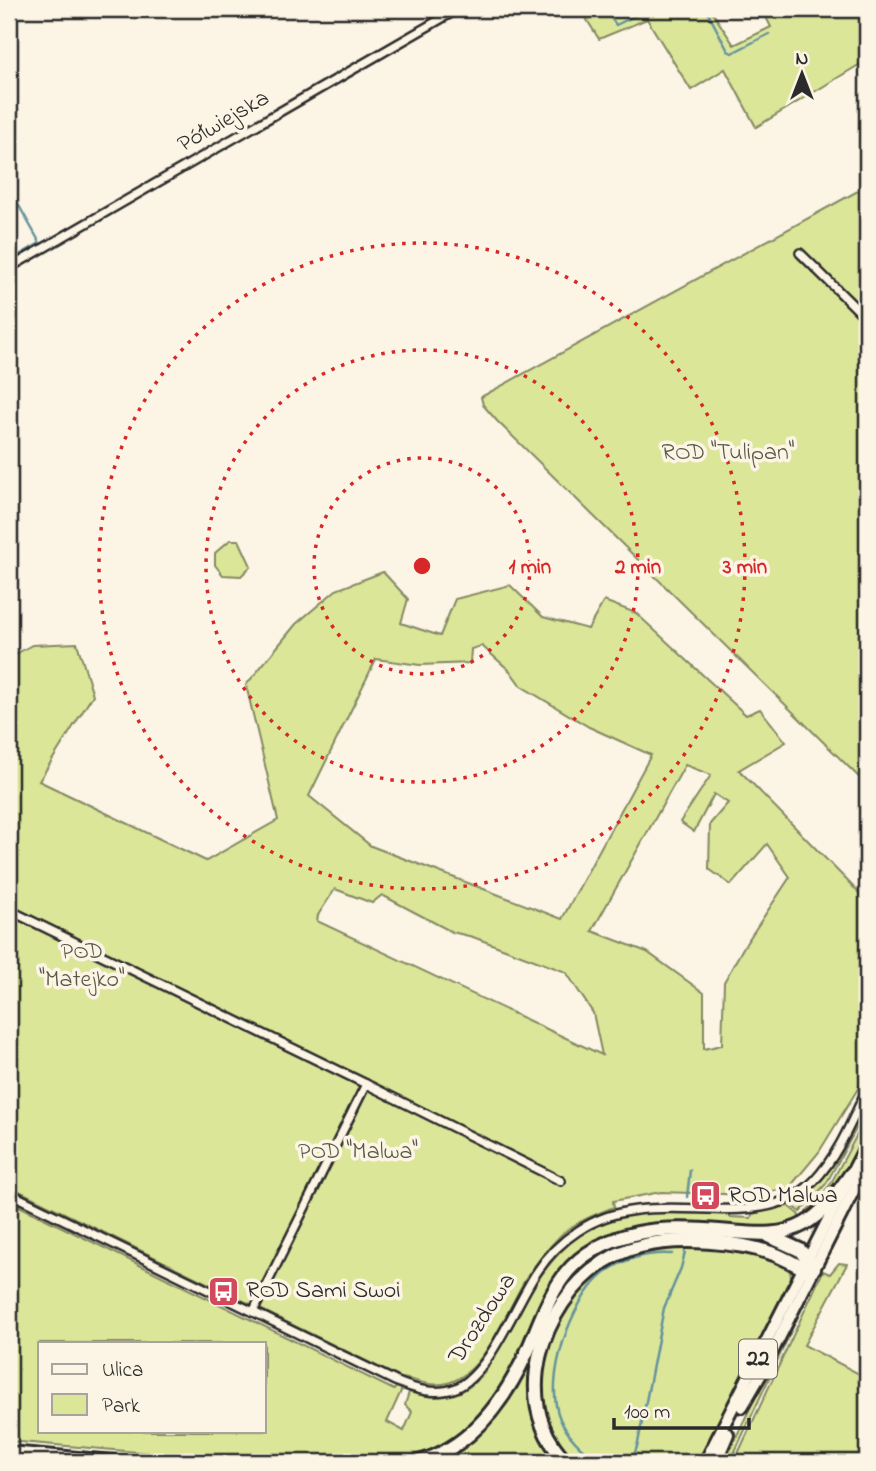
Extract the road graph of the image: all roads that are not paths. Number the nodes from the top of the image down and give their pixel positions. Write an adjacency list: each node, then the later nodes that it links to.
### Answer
1 (458, 9): 3 (street, Półwiejska)
2 (800, 253): 4 (street)
3 (9, 268)
4 (867, 319)
5 (9, 910): 6 (street)
6 (366, 1084): 11 (street); 15 (street)
7 (867, 1089): 15 (street, Drozdowa)
8 (867, 1143): 10 (main road, 22)
9 (867, 1164): 14 (main road, 22)
10 (851, 1174): 13 (highway); 14 (main road, 22)
11 (561, 1181)
12 (9, 1193): 15 (street, Drozdowa)
13 (764, 1235): 14 (highway); 18 (highway)
14 (809, 1265): 19 (highway); 20 (main road, 22); 21 (main road, 22)
15 (253, 1312)
16 (9, 1453): 17 (highway)
17 (113, 1462)
18 (419, 1462)
19 (566, 1462)
20 (705, 1462)
21 (716, 1462)

